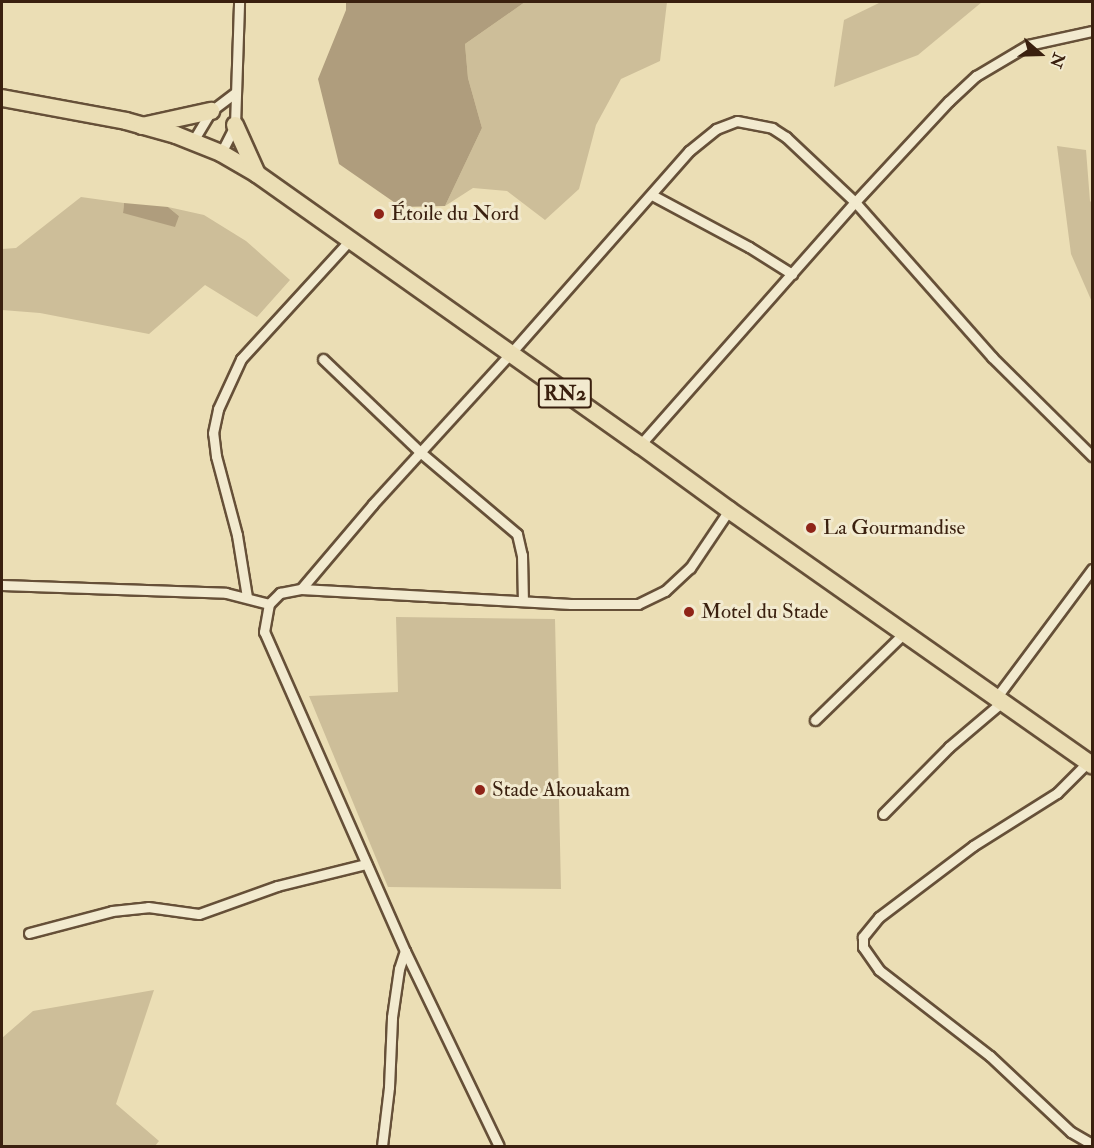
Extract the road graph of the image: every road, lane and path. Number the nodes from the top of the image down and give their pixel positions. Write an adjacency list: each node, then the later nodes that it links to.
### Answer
1 (238, 2): 3 (street)
2 (1092, 31): 12 (street)
3 (235, 93): 5 (street); 6 (street)
4 (2, 98): 7 (highway, RN2)
5 (211, 111): 7 (highway); 8 (street)
6 (235, 125): 9 (street); 10 (highway)
7 (142, 126): 8 (highway, RN2)
8 (193, 141): 9 (highway, RN2)
9 (221, 153): 10 (highway, RN2)
10 (257, 174): 13 (highway, RN2)
11 (652, 195): 12 (street); 14 (street); 15 (street)
12 (855, 202): 14 (street); 19 (street)
13 (350, 240): 15 (highway, RN2); 24 (street)
14 (792, 274): 17 (street)
15 (510, 354): 17 (highway, RN2); 18 (street)
16 (323, 359): 18 (street)
17 (640, 444): 20 (highway, RN2)
18 (420, 452): 23 (street); 25 (street)
19 (1092, 456)
20 (729, 510): 25 (street); 27 (highway, RN2)
21 (1092, 569): 28 (street)
22 (2, 585): 24 (street)
23 (302, 589): 25 (street); 26 (street)
24 (247, 597): 26 (street)
25 (523, 601)
26 (269, 604): 32 (street)
27 (904, 633): 28 (highway, RN2); 29 (street)
28 (999, 700): 30 (highway, RN2); 31 (street)
29 (815, 720)
30 (1090, 764): 35 (street)
31 (884, 814)
32 (366, 864): 33 (street); 34 (street)
33 (29, 933)
34 (405, 951): 36 (street); 37 (street)
35 (1092, 1144)
36 (382, 1146)
37 (499, 1146)

